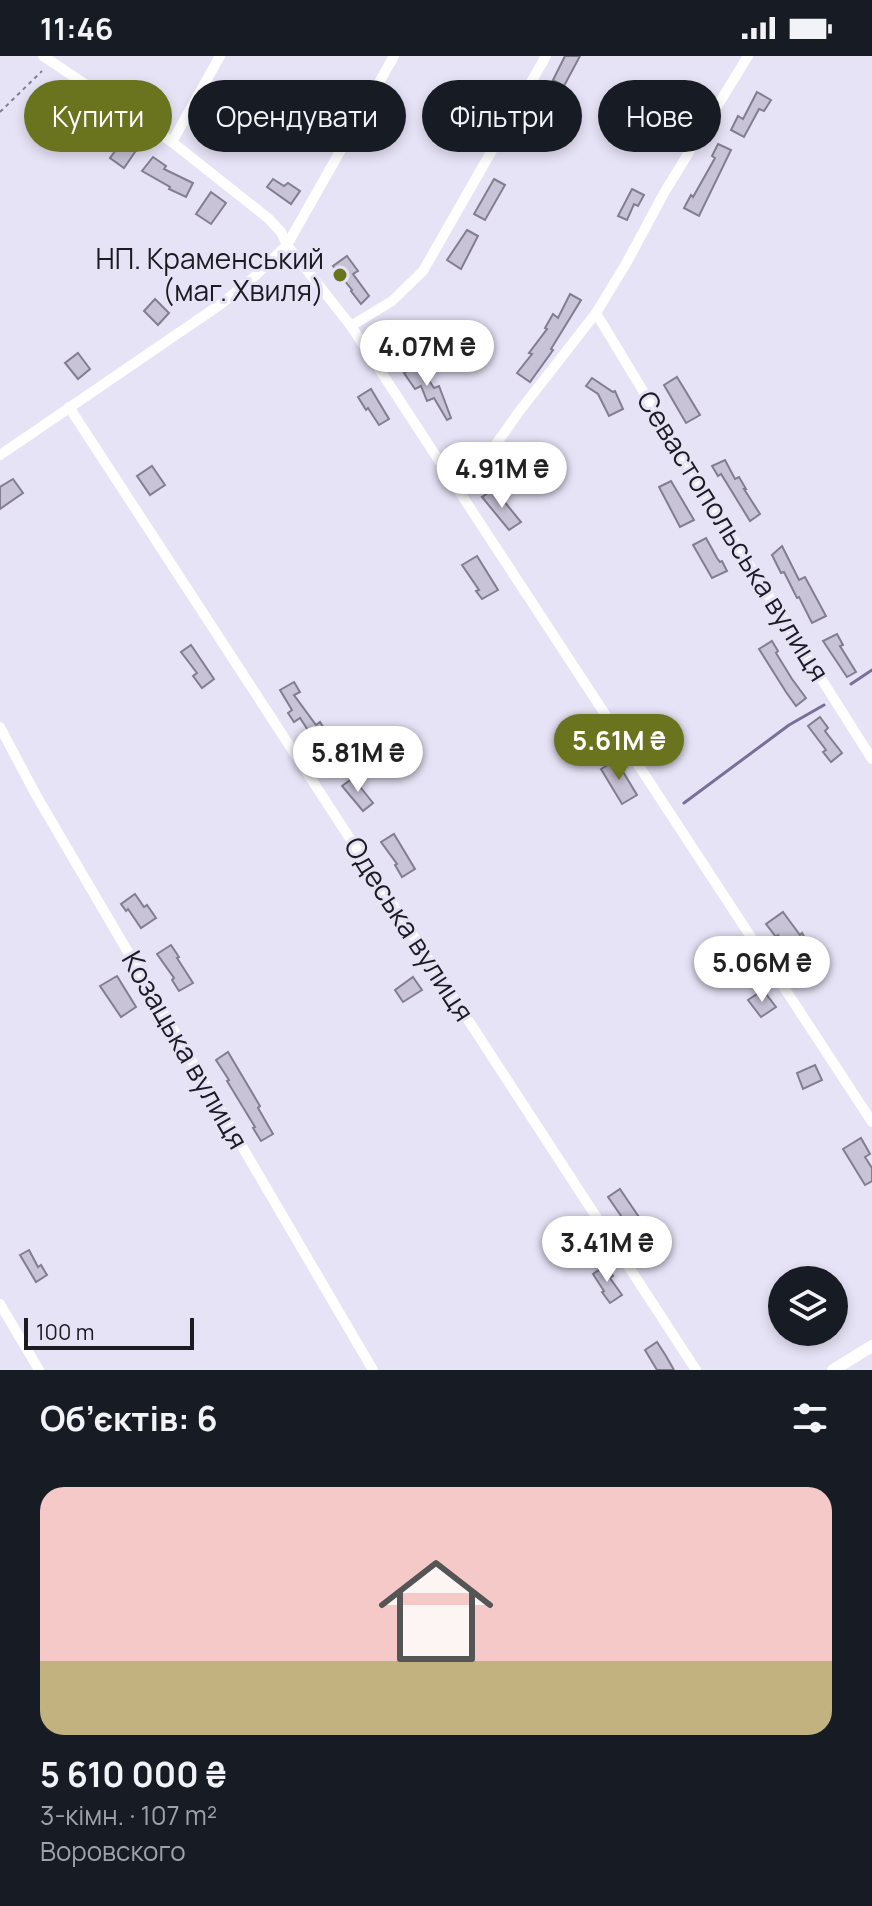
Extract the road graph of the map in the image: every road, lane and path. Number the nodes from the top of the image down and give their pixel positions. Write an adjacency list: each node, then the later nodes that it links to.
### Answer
1 (43, 56): 6 (street)
2 (220, 56): 9 (street)
3 (394, 56): 10 (street)
4 (546, 56): 12 (street)
5 (748, 56): 11 (street)
6 (56, 65): 7 (street); 8 (path)
7 (79, 80)
8 (0, 112)
9 (172, 142): 10 (street)
10 (287, 245): 12 (street); 13 (street)
11 (596, 313): 15 (street); 17 (street, Севастопольська вулиця)
12 (351, 326): 15 (street)
13 (69, 407): 14 (street); 23 (street, Одеська вулиця)
14 (0, 455)
15 (452, 479): 18 (street)
16 (0, 727): 22 (street, Козацька вулиця)
17 (872, 759)
18 (872, 1122)
19 (0, 1304): 21 (street)
20 (872, 1346): 24 (street)
21 (39, 1370)
22 (373, 1370)
23 (696, 1370)
24 (833, 1370)

